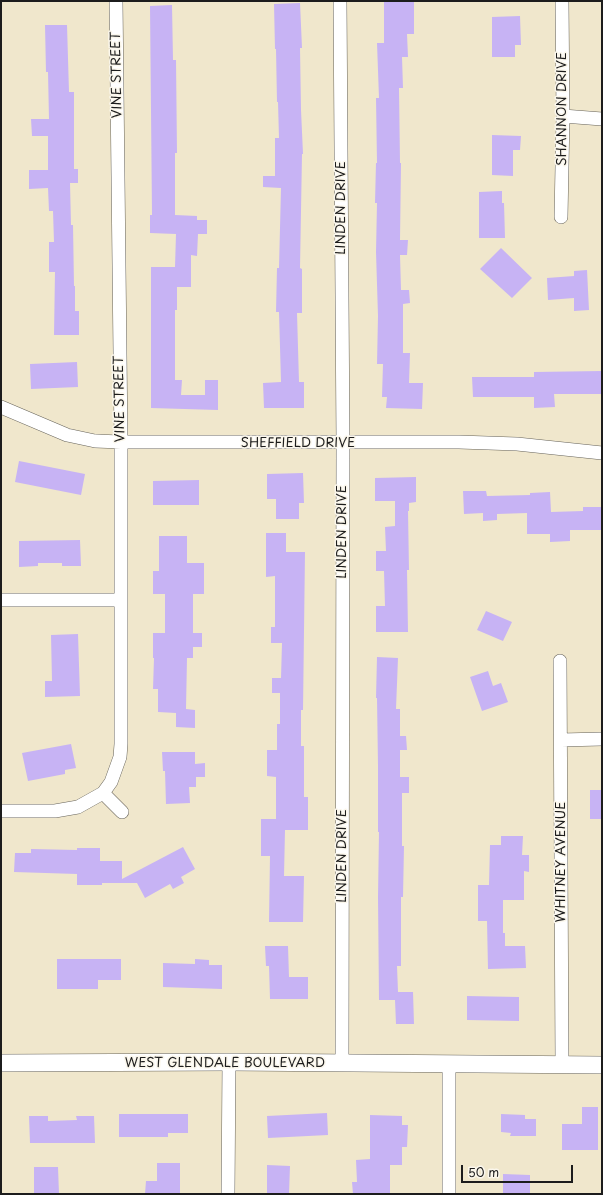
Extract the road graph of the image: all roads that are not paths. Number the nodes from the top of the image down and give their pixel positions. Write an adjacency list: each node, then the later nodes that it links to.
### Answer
1 (116, 1): 8 (street, VINE STREET)
2 (340, 1): 9 (street, LINDEN DRIVE)
3 (562, 1): 4 (street, SHANNON DRIVE)
4 (563, 116): 5 (street); 6 (street, SHANNON DRIVE)
5 (602, 119)
6 (561, 217)
7 (1, 407): 8 (street, SHEFFIELD DRIVE)
8 (121, 442): 9 (street, SHEFFIELD DRIVE); 12 (street, VINE STREET)
9 (342, 443): 10 (street, SHEFFIELD DRIVE); 21 (street, LINDEN DRIVE)
10 (602, 453)
11 (1, 600): 12 (street)
12 (120, 600): 16 (street, VINE STREET)
13 (560, 661): 15 (street, WHITNEY AVENUE)
14 (602, 739): 15 (street)
15 (561, 740): 23 (street, WHITNEY AVENUE)
16 (103, 793): 17 (street); 18 (street)
17 (1, 811)
18 (122, 812)
19 (229, 1062): 20 (street, WEST GLENDALE BOULEVARD); 21 (street, WEST GLENDALE BOULEVARD); 25 (street)
20 (1, 1063)
21 (342, 1063): 22 (street, WEST GLENDALE BOULEVARD)
22 (449, 1063): 23 (street, WEST GLENDALE BOULEVARD); 26 (street)
23 (562, 1064): 24 (street, WEST GLENDALE BOULEVARD)
24 (602, 1064)
25 (228, 1194)
26 (449, 1194)

